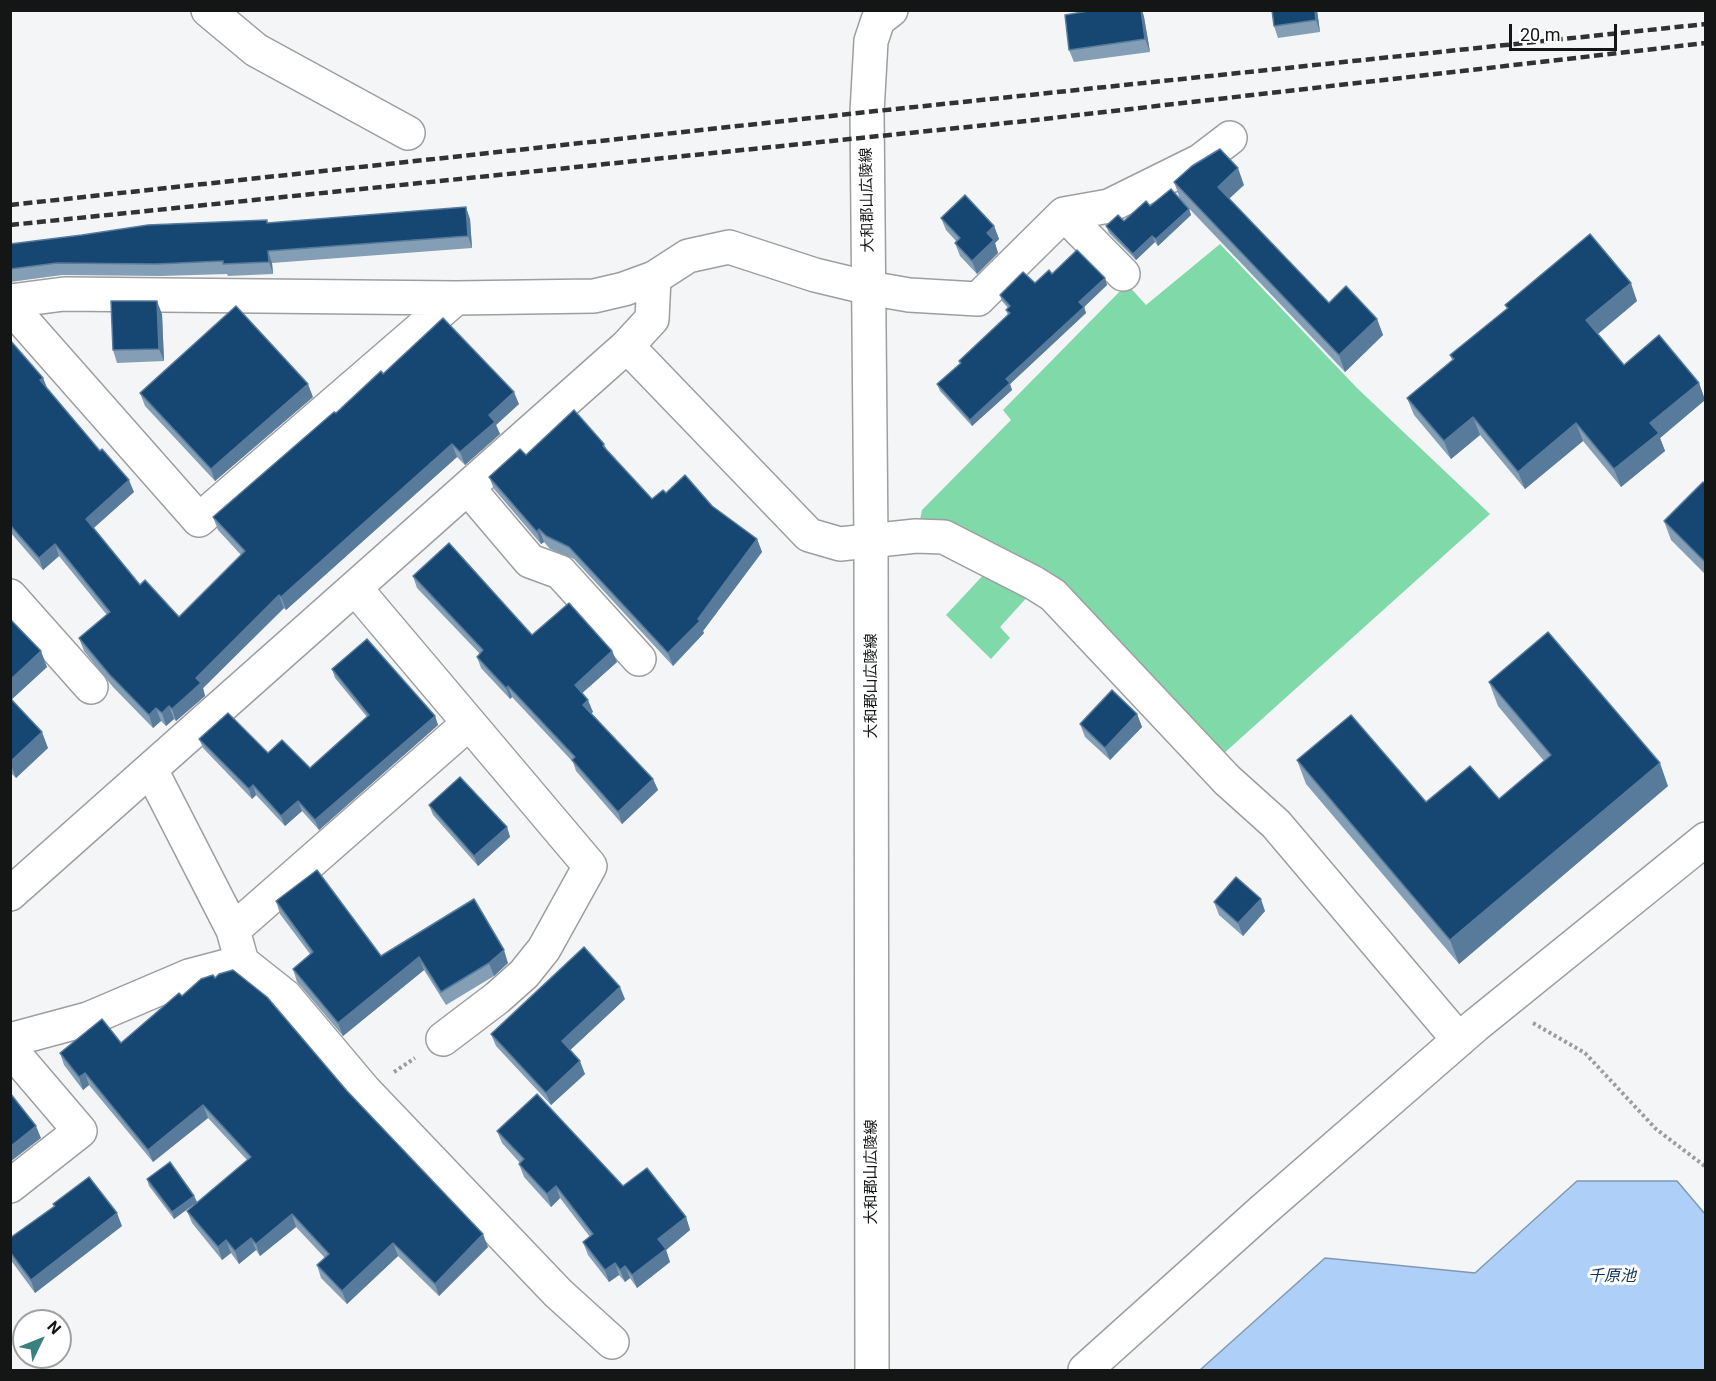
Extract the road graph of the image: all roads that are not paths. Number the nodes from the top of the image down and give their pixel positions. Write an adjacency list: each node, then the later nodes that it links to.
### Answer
1 (208, 10): 3 (street)
2 (891, 10): 8 (street, 大和郡山広陵線)
3 (408, 133)
4 (1230, 138): 5 (street)
5 (1064, 214): 6 (street); 8 (street)
6 (1123, 274)
7 (654, 278): 8 (street); 9 (street); 12 (street)
8 (869, 288): 14 (street, 大和郡山広陵線)
9 (456, 298): 10 (street); 11 (street)
10 (10, 301)
11 (10, 306)
12 (627, 346): 13 (street); 14 (street)
13 (468, 488): 15 (street); 17 (street)
14 (871, 541): 27 (street); 31 (street, 大和郡山広陵線)
15 (355, 588): 19 (street); 20 (street)
16 (10, 596): 18 (street)
17 (639, 659)
18 (91, 687)
19 (469, 723): 23 (street); 25 (street)
20 (151, 770): 22 (street); 23 (street)
21 (1706, 839): 27 (street)
22 (10, 894)
23 (232, 930): 24 (street)
24 (242, 962): 26 (street); 30 (street)
25 (443, 1039)
26 (10, 1040)
27 (1459, 1040): 32 (street)
28 (10, 1049): 29 (street)
29 (10, 1186)
30 (612, 1342)
31 (872, 1371)
32 (1085, 1371)

